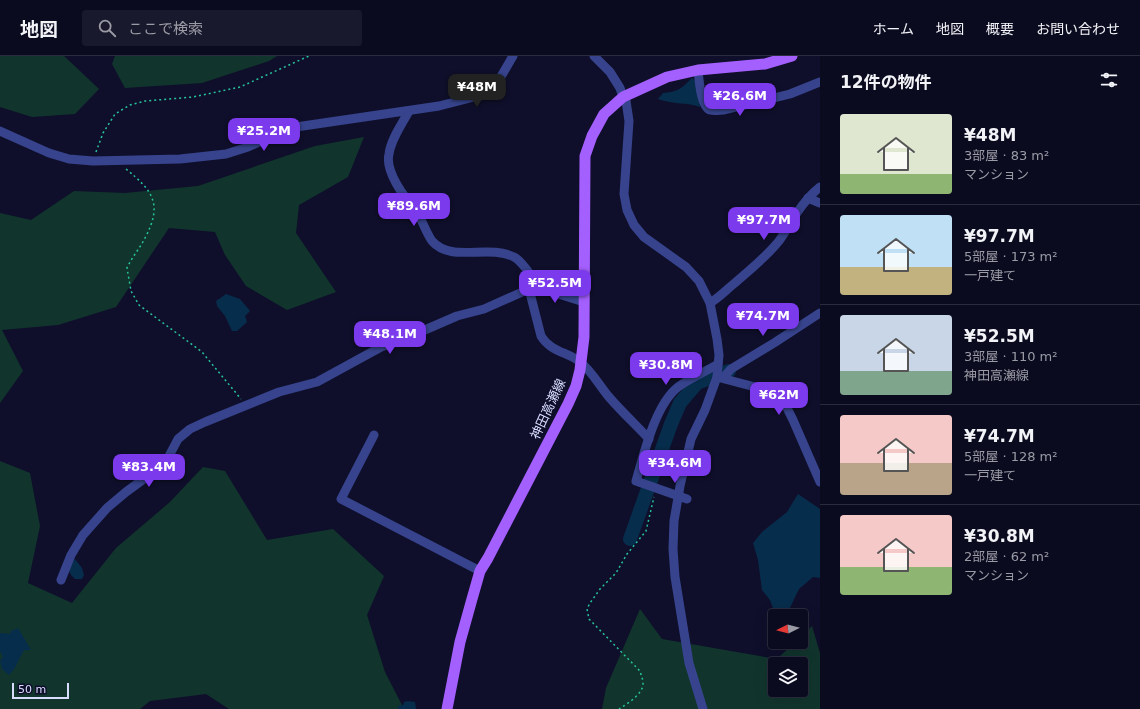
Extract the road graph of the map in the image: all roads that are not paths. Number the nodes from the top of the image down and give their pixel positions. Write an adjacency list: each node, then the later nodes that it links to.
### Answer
1 (513, 56): 7 (street)
2 (594, 56): 6 (street)
3 (792, 56): 4 (main road, 神田高瀬線)
4 (698, 70): 5 (street); 6 (main road, 神田高瀬線)
5 (820, 82)
6 (623, 97): 13 (main road, 神田高瀬線); 14 (street)
7 (408, 111): 8 (street); 12 (street)
8 (0, 131)
9 (820, 187): 10 (street)
10 (808, 198): 11 (street); 14 (street)
11 (820, 204)
12 (529, 289): 13 (street); 16 (street); 24 (street)
13 (584, 302): 16 (main road, 神田高瀬線)
14 (710, 303): 17 (street)
15 (820, 313): 18 (street)
16 (581, 363): 20 (street); 23 (main road, 神田高瀬線)
17 (718, 364): 18 (street); 20 (street)
18 (720, 377): 21 (street); 22 (street)
19 (374, 435): 23 (street)
20 (649, 439): 22 (street)
21 (820, 482)
22 (682, 498): 26 (street)
23 (480, 571): 25 (main road, 神田高瀬線)
24 (61, 580)
25 (447, 709)
26 (703, 709)

